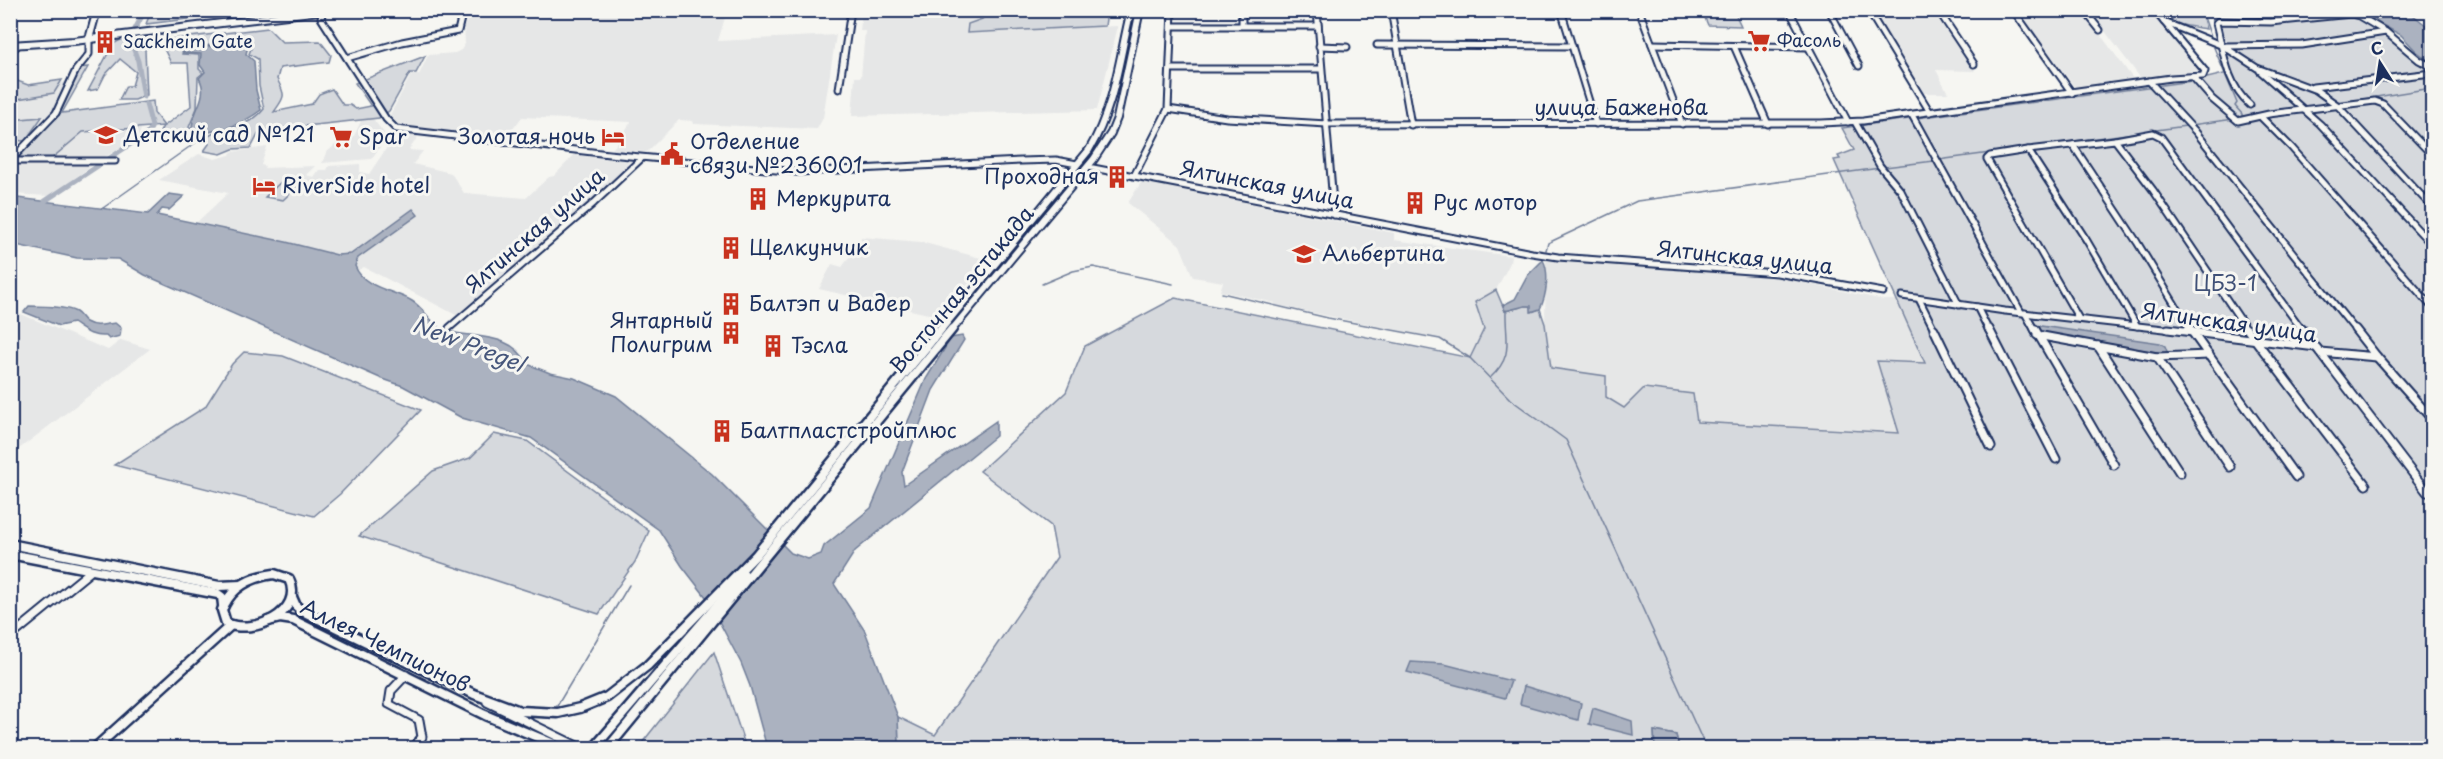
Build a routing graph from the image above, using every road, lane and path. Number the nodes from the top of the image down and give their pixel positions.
1 (97, 10) edge
2 (298, 10) edge
3 (328, 10) edge
4 (463, 10) edge
5 (851, 10) edge
6 (1131, 10) edge
7 (1140, 10) edge
8 (1172, 10) edge
9 (1242, 10) edge
10 (1317, 10) edge
11 (1391, 10) edge
12 (1561, 10) edge
13 (1639, 10) edge
14 (1789, 10) edge
15 (1828, 10) edge
16 (1868, 10) edge
17 (1938, 10) edge
18 (2013, 10) edge
19 (2084, 10) edge
20 (2154, 10) edge
21 (322, 11) edge
22 (2163, 22) junction
23 (1172, 26) junction
24 (1242, 26) junction
25 (1318, 26) junction
26 (2100, 30) dead end
27 (134, 32) junction
28 (2386, 32) junction
29 (89, 37) junction
30 (13, 44) edge
31 (1652, 44) junction
32 (1377, 45) dead end
33 (1734, 45) junction
34 (1319, 46) junction
35 (1398, 46) junction
36 (1572, 46) junction
37 (2223, 46) junction
38 (1347, 47) dead end
39 (1808, 47) junction
40 (10, 52) edge
41 (347, 58) junction
42 (1974, 64) dead end
43 (1859, 66) dead end
44 (2433, 67) edge
45 (2257, 68) junction
46 (1171, 69) junction
47 (1321, 69) junction
48 (2433, 73) edge
49 (2193, 77) junction
50 (2149, 81) junction
51 (2309, 87) junction
52 (839, 89) dead end
53 (2072, 93) junction
54 (2250, 105) dead end
55 (2337, 105) junction
56 (1168, 109) junction
57 (2304, 110) junction
58 (1930, 112) junction
59 (1912, 115) junction
60 (2262, 118) junction
61 (1848, 122) junction
62 (1855, 122) junction
63 (1327, 124) junction
64 (1596, 124) junction
65 (1682, 124) junction
66 (1768, 124) junction
67 (1411, 125) junction
68 (2115, 140) junction
69 (2073, 145) junction
70 (2028, 150) junction
71 (2433, 155) edge
72 (642, 158) junction
73 (11, 161) edge
74 (115, 161) dead end
75 (1077, 164) junction
76 (1088, 167) junction
77 (1134, 176) junction
78 (2433, 207) edge
79 (1334, 215) junction
80 (2433, 245) edge
81 (1882, 292) dead end
82 (1902, 296) dead end
83 (1919, 299) junction
84 (1959, 305) junction
85 (1977, 307) junction
86 (2433, 307) edge
87 (2023, 312) junction
88 (2079, 319) junction
89 (2137, 326) junction
90 (450, 328) dead end
91 (2192, 332) junction
92 (2037, 335) junction
93 (2253, 339) junction
94 (2098, 346) junction
95 (2317, 348) junction
96 (2209, 355) junction
97 (2157, 357) junction
98 (2375, 357) junction
99 (2432, 420) edge
100 (1991, 447) dead end
101 (2056, 459) dead end
102 (2114, 465) dead end
103 (2230, 467) dead end
104 (2180, 473) dead end
105 (2296, 477) dead end
106 (2366, 485) dead end
107 (2427, 492) dead end
108 (10, 544) edge
109 (10, 554) edge
110 (756, 555) junction
111 (92, 570) junction
112 (241, 585) junction
113 (292, 597) junction
114 (223, 605) junction
115 (268, 621) junction
116 (230, 626) junction
117 (10, 636) edge
118 (406, 675) junction
119 (474, 694) junction
120 (95, 748) edge
121 (413, 748) edge
122 (563, 748) edge
123 (581, 748) edge
124 (594, 748) edge
125 (608, 748) edge

1 - 29 main road
2 - 27 main road
3 - 21 main road
4 - 41 street
5 - 52 street
6 - 75 main road, Восточная эстакада
7 - 76 main road, Восточная эстакада
8 - 23 street
9 - 24 street
10 - 25 street
11 - 35 street
12 - 36 street
13 - 31 street
14 - 39 street
15 - 43 street
16 - 58 street
17 - 42 street
18 - 53 street
19 - 26 street
20 - 22 street
21 - 27 main road
21 - 41 street, Ялтинская улица
22 - 37 street
22 - 49 street
23 - 24 street
23 - 46 street
24 - 25 street
25 - 34 street
27 - 29 main road
28 - 37 street
28 - 37 street
28 - 44 street
29 - 30 main road
29 - 73 street
30 - 40 street
31 - 33 street
31 - 65 street
32 - 35 street
33 - 39 street
33 - 66 street
34 - 38 street
34 - 47 street
35 - 36 street
35 - 67 street
36 - 64 street
37 - 45 street
37 - 54 street
39 - 61 street
41 - 72 street, Ялтинская улица
45 - 51 street
45 - 57 street
46 - 47 street
46 - 56 street
47 - 63 street
48 - 51 street
49 - 50 street, улица Баженова
49 - 60 street
50 - 53 street, улица Баженова
50 - 98 street
51 - 55 street
53 - 58 street, улица Баженова
55 - 57 street
55 - 71 street
55 - 78 street
56 - 63 street, улица Баженова
56 - 77 street
57 - 60 street
57 - 80 street
58 - 59 street, улица Баженова
59 - 62 street, улица Баженова
59 - 87 street
60 - 86 street
61 - 62 street, улица Баженова
61 - 66 street, улица Баженова
62 - 84 street
63 - 67 street, улица Баженова
63 - 79 street
64 - 65 street, улица Баженова
64 - 67 street, улица Баженова
65 - 66 street, улица Баженова
68 - 69 street
68 - 93 street
68 - 95 street
69 - 70 street
69 - 91 street
70 - 88 street
70 - 89 street
72 - 75 street, Ялтинская улица
72 - 90 street, Ялтинская улица
73 - 74 street
75 - 76 main road, Ялтинская улица
75 - 110 main road, Восточная эстакада
76 - 77 street, Ялтинская улица
76 - 125 main road, Восточная эстакада
77 - 79 street, Ялтинская улица
79 - 81 street, Ялтинская улица
82 - 83 street, Ялтинская улица
83 - 84 street, Ялтинская улица
83 - 100 street
84 - 85 street, Ялтинская улица
85 - 87 street, Ялтинская улица
85 - 101 street
87 - 88 street, Ялтинская улица
87 - 92 street
88 - 89 street, Ялтинская улица
89 - 91 street, Ялтинская улица
91 - 93 street, Ялтинская улица
91 - 96 street
92 - 94 street
92 - 102 street
93 - 95 street, Ялтинская улица
93 - 106 street
94 - 97 street
94 - 104 street
95 - 98 street, Ялтинская улица
95 - 107 street
96 - 97 street
96 - 105 street
97 - 103 street
98 - 99 street
108 - 112 main road, Аллея Чемпионов
109 - 111 main road
110 - 119 main road, Аллея Чемпионов
110 - 124 main road
111 - 114 main road
111 - 117 street
112 - 113 main road, Аллея Чемпионов
112 - 114 main road, Аллея Чемпионов
113 - 115 main road, Аллея Чемпионов
113 - 119 main road, Аллея Чемпионов
114 - 116 main road
115 - 116 main road, Аллея Чемпионов
115 - 118 main road, Аллея Чемпионов
116 - 120 main road
118 - 121 street
118 - 122 main road, Аллея Чемпионов
119 - 123 street

